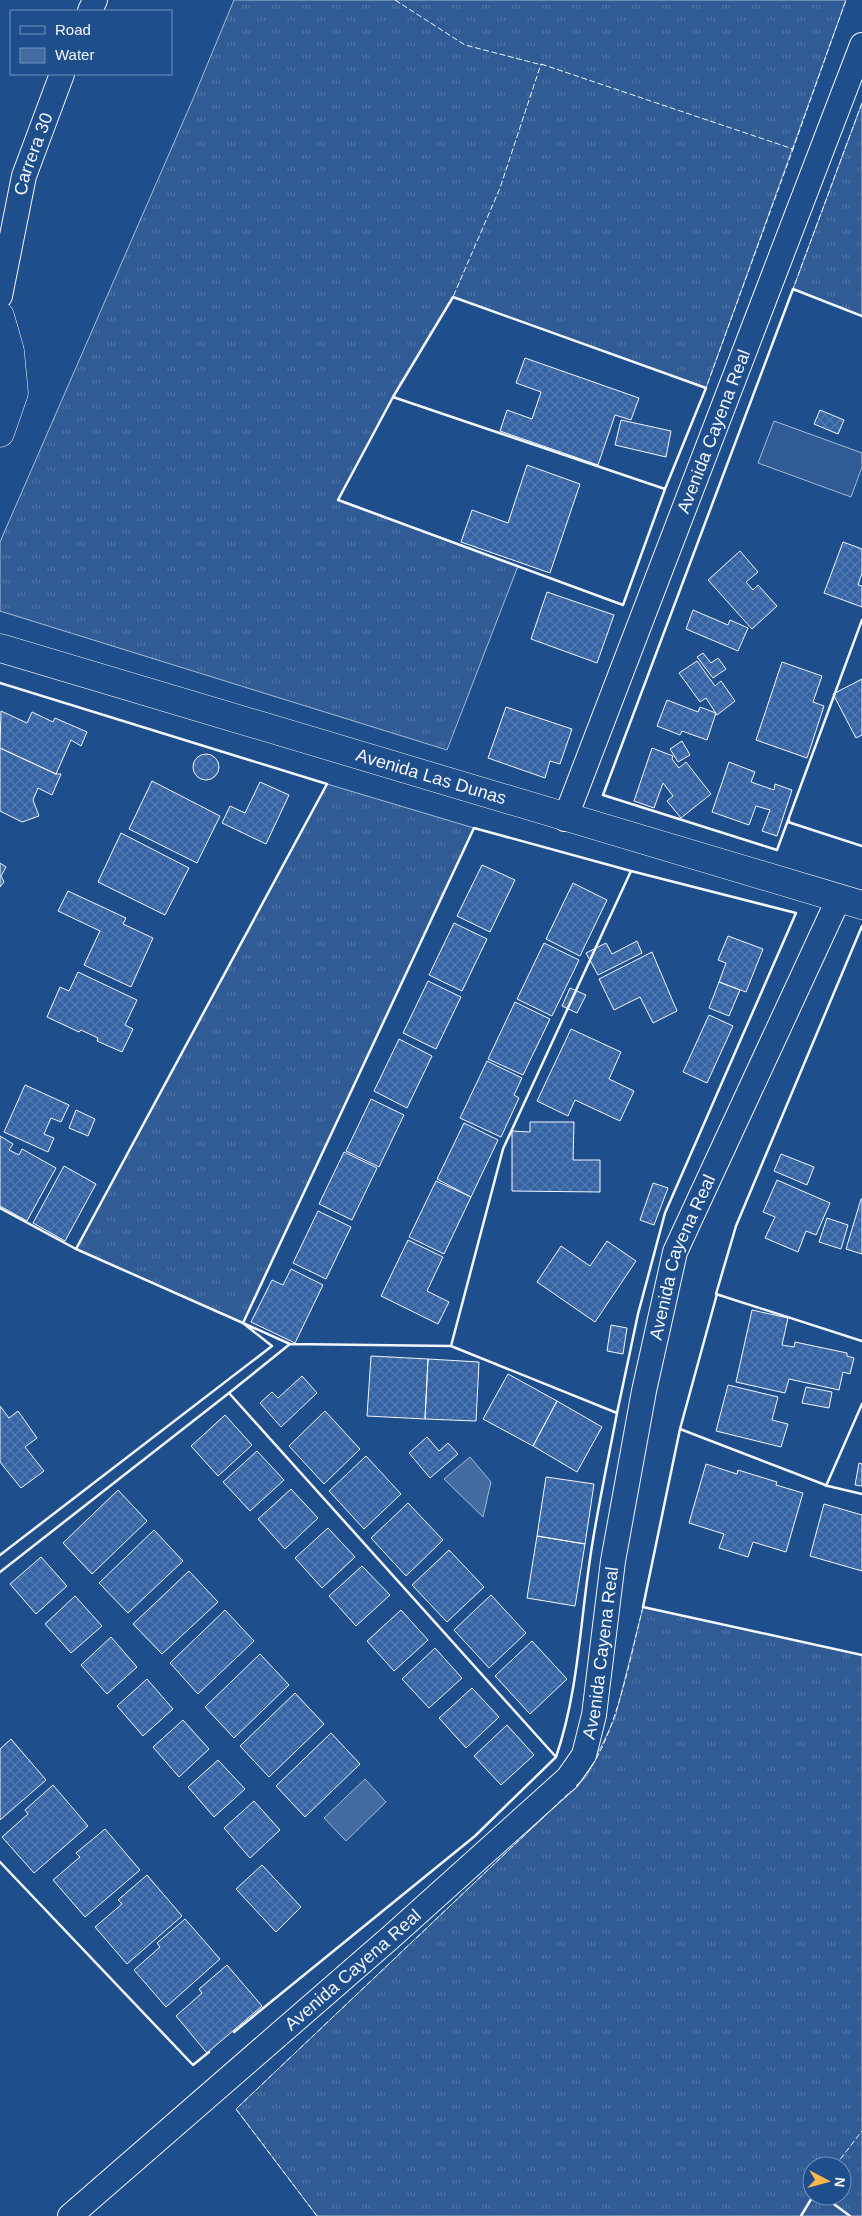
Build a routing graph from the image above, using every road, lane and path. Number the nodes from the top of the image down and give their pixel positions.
1 (862, 45) edge
2 (62, 75) edge
3 (0, 296) edge
4 (0, 316) edge
5 (0, 433) edge
6 (0, 648) edge
7 (565, 818) junction
8 (850, 903) edge
9 (70, 2216) edge

1 - 7 street, Avenida Cayena Real
2 - 3 street, Carrera 30
4 - 5 street
6 - 7 street, Avenida Las Dunas
7 - 8 street, Avenida Las Dunas
8 - 9 street, Avenida Cayena Real

